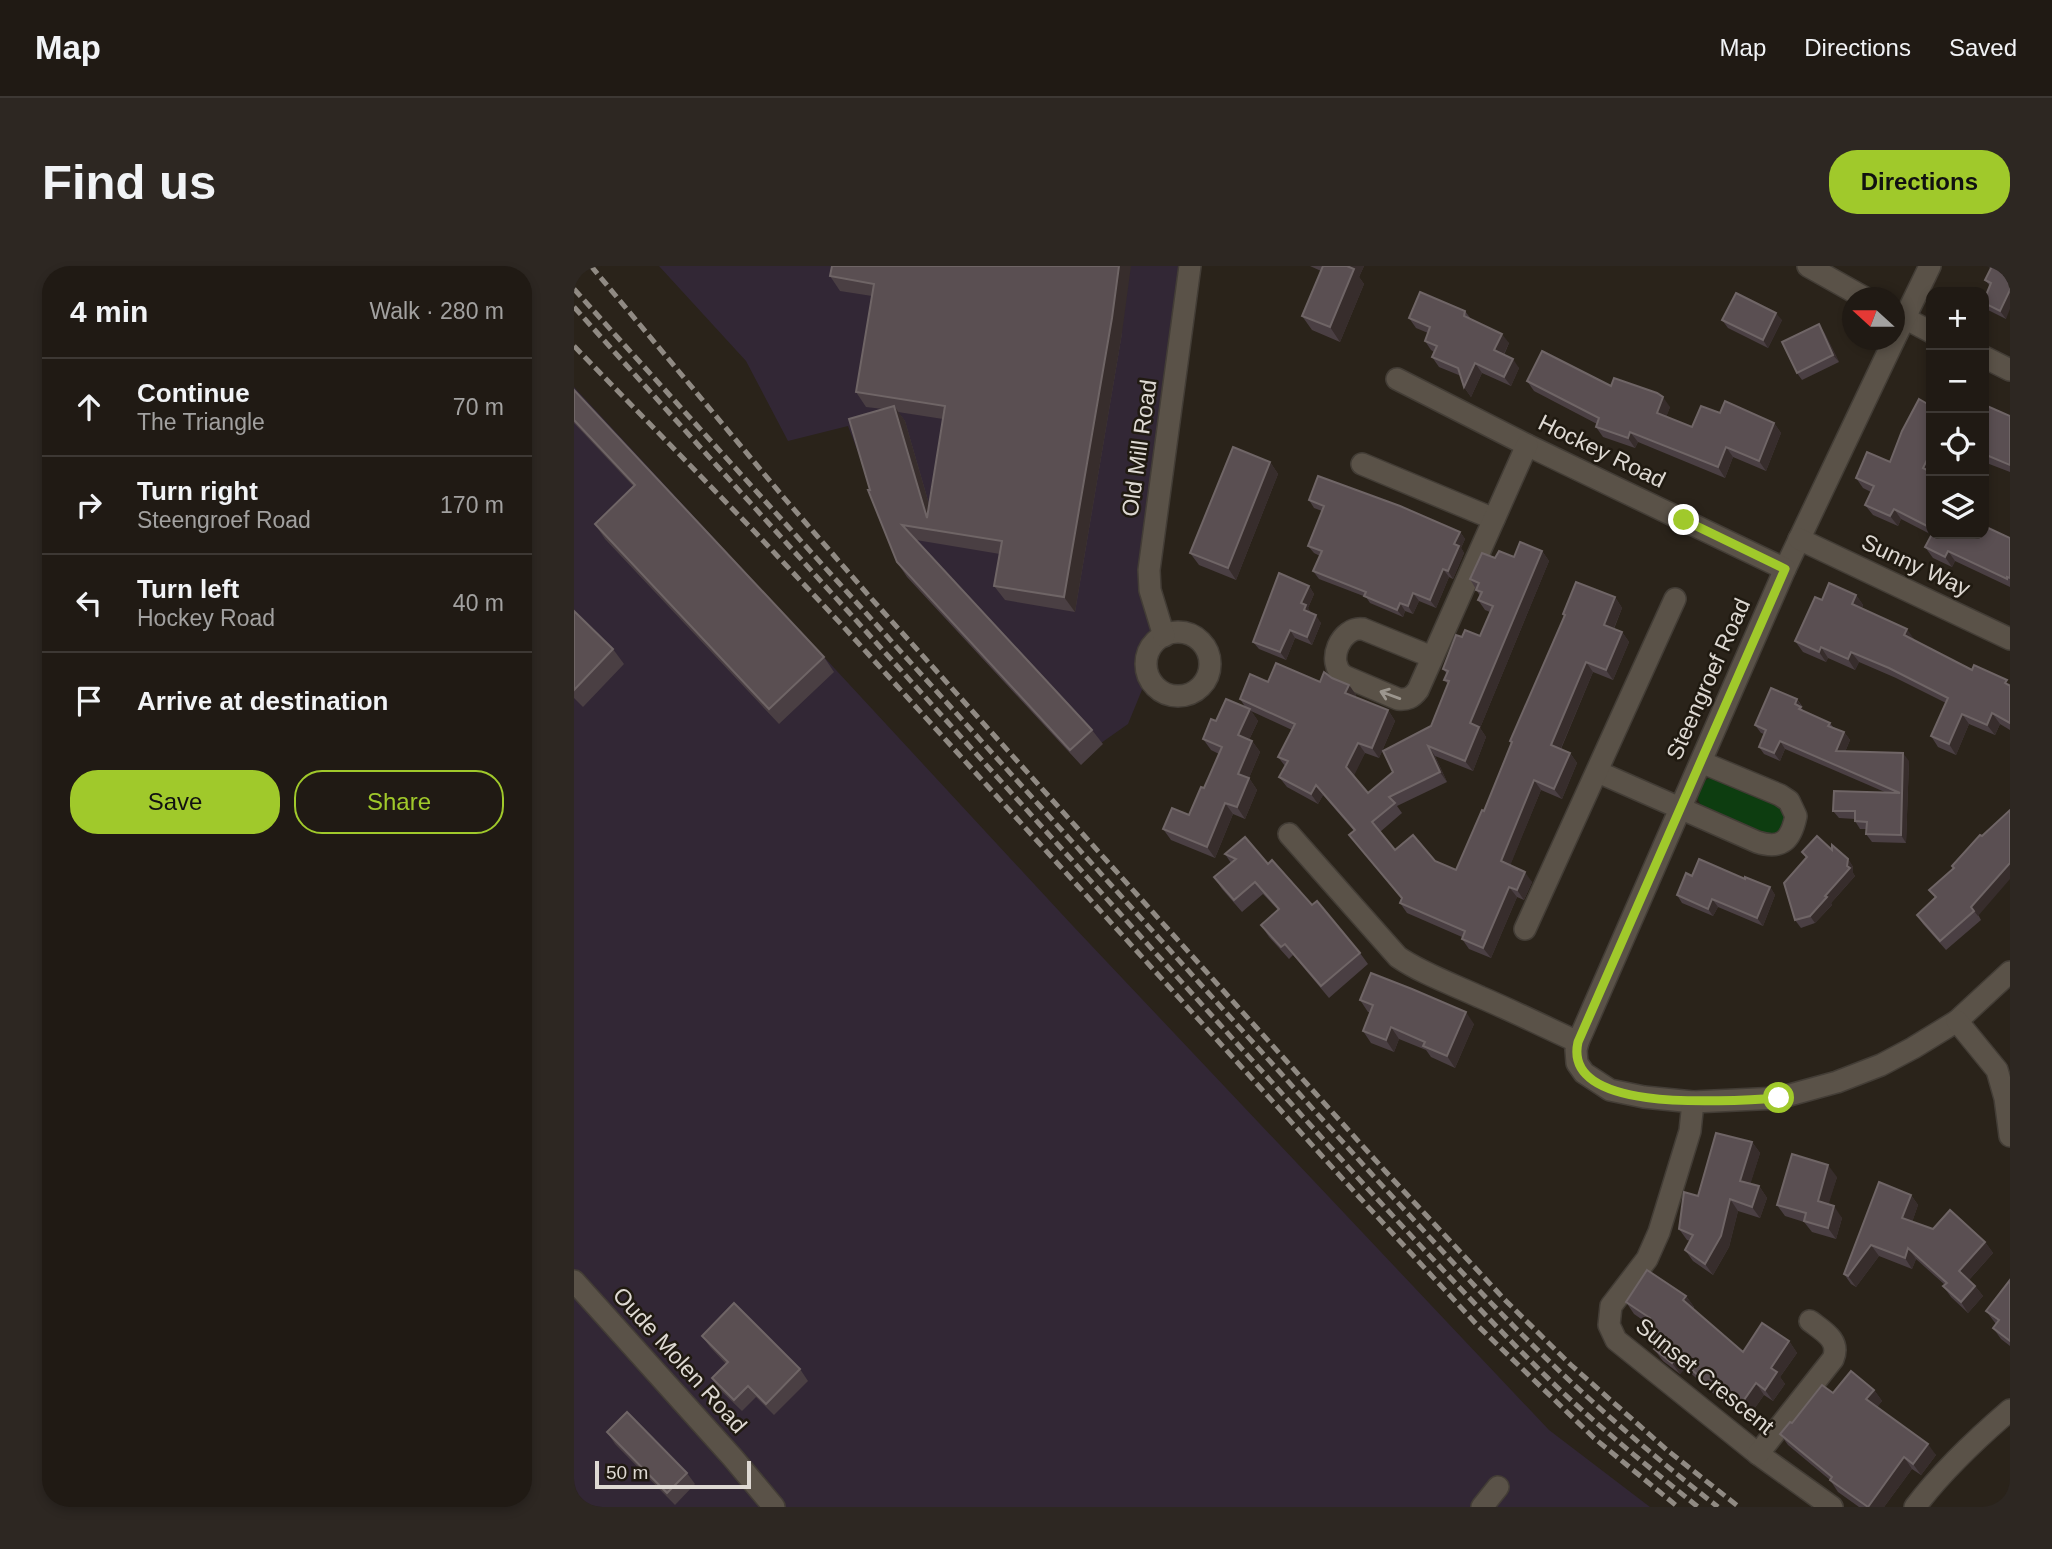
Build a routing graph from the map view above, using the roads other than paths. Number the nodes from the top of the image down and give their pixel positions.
1 (1190, 266) edge
2 (1808, 266) edge
3 (1930, 266) edge
4 (1845, 287) edge
5 (1905, 312) edge
6 (1905, 328) edge
7 (1926, 331) edge
8 (1886, 350) edge
9 (1989, 360) edge
10 (2010, 370) edge
11 (1397, 379) dead end
12 (1527, 445) junction
13 (1362, 464) dead end
14 (1494, 519) junction
15 (1799, 538) junction
16 (1785, 569) junction
17 (1675, 599) dead end
18 (1164, 636) dead end
19 (2010, 639) edge
20 (1432, 657) dead end
21 (1701, 762) junction
22 (1598, 772) junction
23 (1681, 808) junction
24 (1289, 834) dead end
25 (1525, 929) dead end
26 (2010, 972) edge
27 (1957, 1021) junction
28 (1578, 1042) junction
29 (1693, 1102) junction
30 (2010, 1136) edge
31 (574, 1281) edge
32 (1810, 1321) dead end
33 (2010, 1410) edge
34 (1758, 1454) junction
35 (1498, 1487) dead end
36 (774, 1507) edge
37 (1482, 1507) edge
38 (1832, 1507) edge
39 (1915, 1507) edge

1 - 18 street, Old Mill Road
2 - 4 street
3 - 5 street, Steengroef Road
6 - 7 street
8 - 15 street, Steengroef Road
9 - 10 street
11 - 12 street, Hockey Road
12 - 14 street
12 - 16 street, Hockey Road
13 - 14 street
14 - 20 street
15 - 16 street, Steengroef Road
15 - 19 street, Sunny Way
16 - 21 street, Steengroef Road
17 - 22 street
21 - 23 street, Steengroef Road
21 - 23 street
22 - 23 street
22 - 25 street
23 - 28 street, Steengroef Road
24 - 28 street
26 - 27 street
27 - 29 street
27 - 30 street
28 - 29 street
29 - 34 street, Sunset Crescent
31 - 36 street, Oude Molen Road
32 - 34 street
33 - 39 street
34 - 38 street, Sunset Crescent
35 - 37 street

